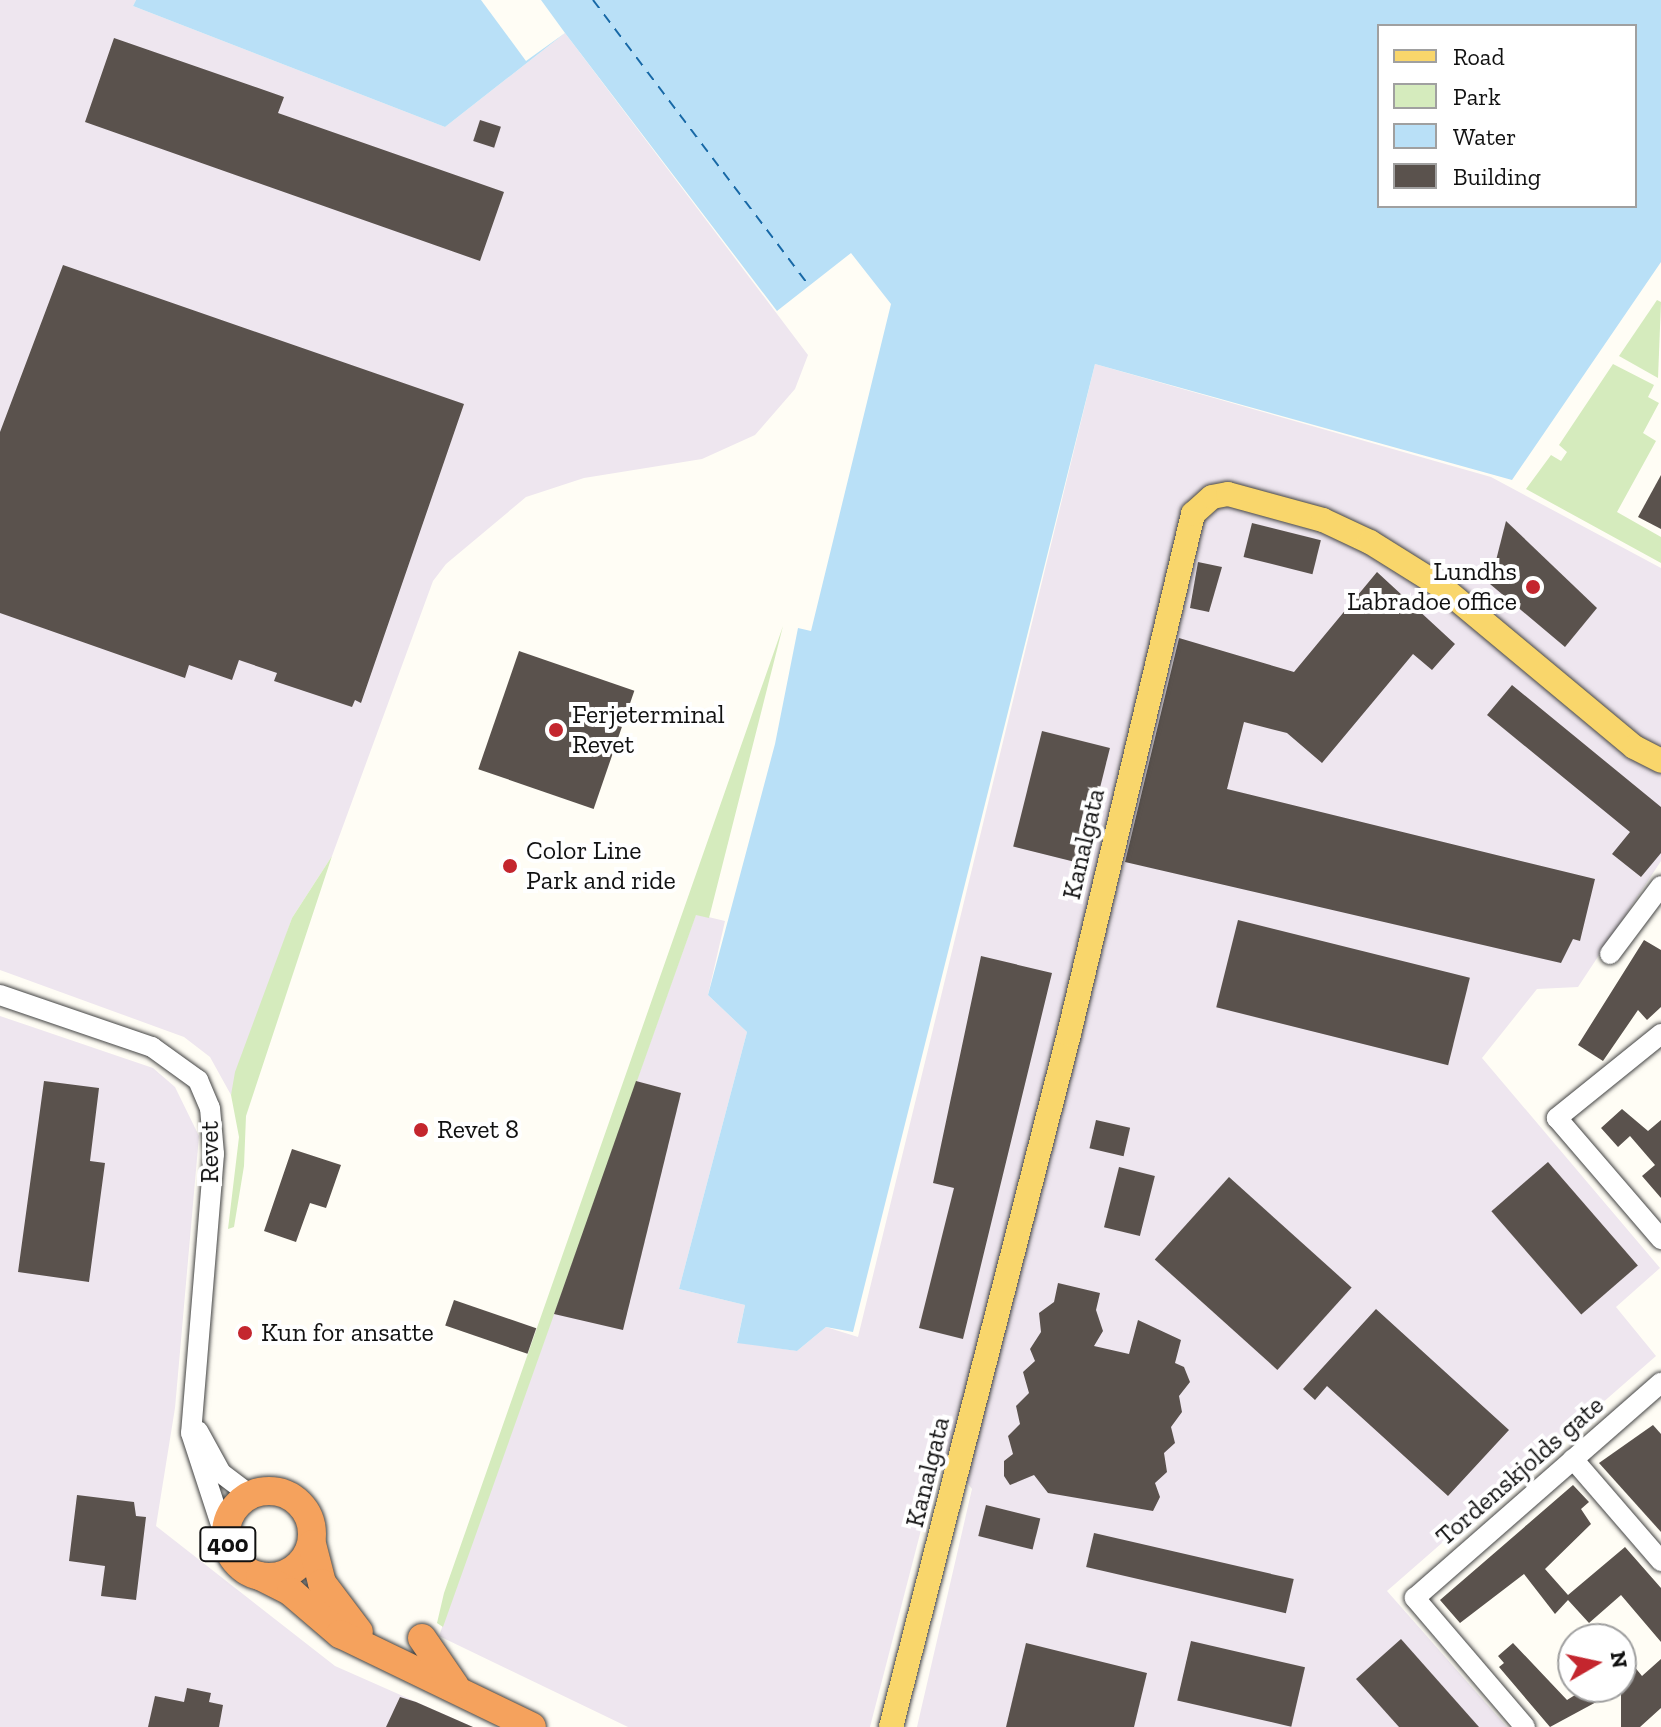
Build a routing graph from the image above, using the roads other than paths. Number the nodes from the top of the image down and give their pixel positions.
1 (1661, 761) edge
2 (1661, 886) edge
3 (1656, 911) edge
4 (1610, 954) dead end
5 (0, 995) edge
6 (1661, 1034) edge
7 (1661, 1239) edge
8 (1661, 1383) edge
9 (191, 1396) junction
10 (1573, 1459) junction
11 (250, 1495) junction
12 (312, 1544) junction
13 (229, 1549) junction
14 (1661, 1561) edge
15 (260, 1576) junction
16 (422, 1638) dead end
17 (387, 1656) junction
18 (460, 1693) junction
19 (532, 1727) edge
20 (891, 1727) edge
21 (1525, 1727) edge

1 - 20 main road, Kanalgata
2 - 3 street
3 - 4 street
5 - 9 street, Revet
6 - 7 street
8 - 10 street, Tordenskjolds gate
9 - 11 street, Revet
9 - 13 street, Revet
10 - 14 street
10 - 21 street, Tordenskjolds gate
11 - 12 highway, 400
11 - 13 highway, 400
12 - 15 highway, 400
12 - 17 highway, 400
13 - 15 highway, 400
15 - 17 highway, 400
16 - 18 highway
17 - 18 highway, 400
18 - 19 highway, 400

